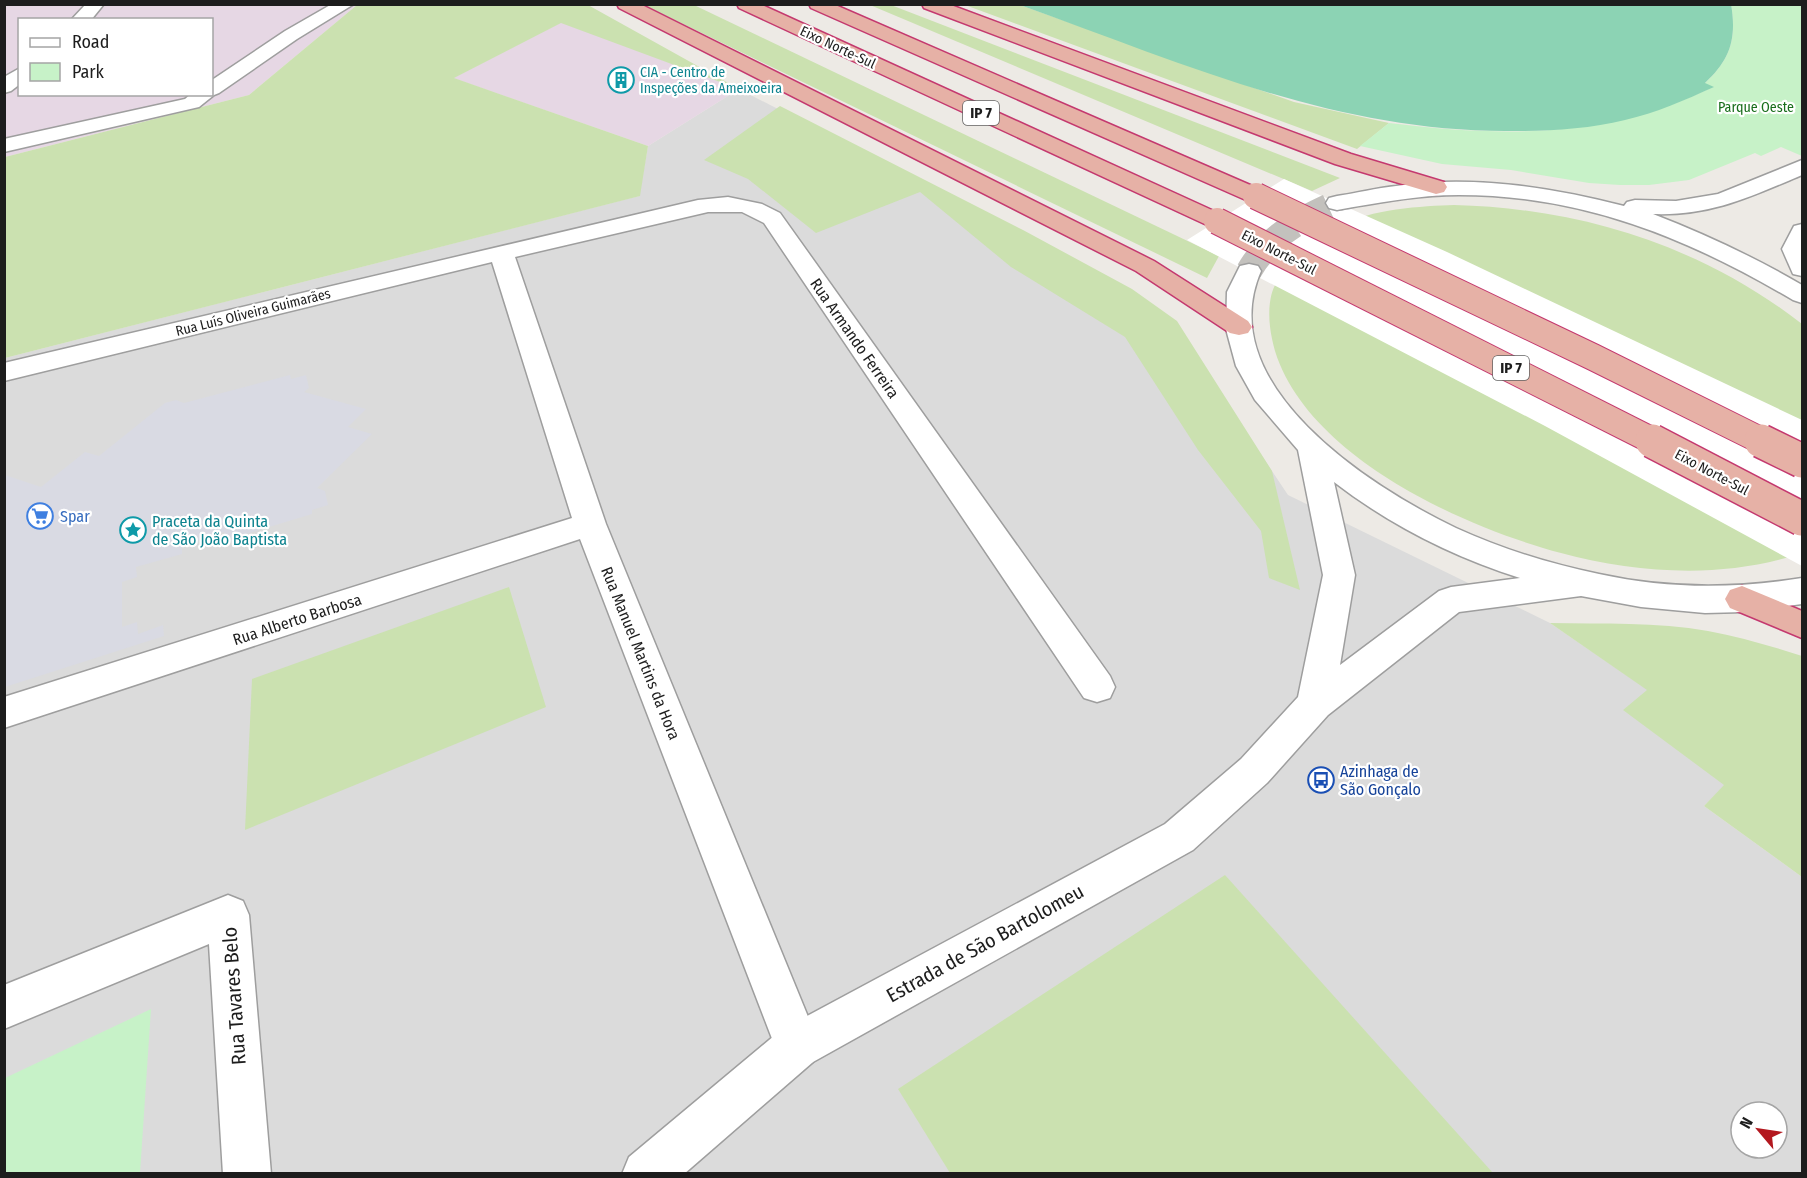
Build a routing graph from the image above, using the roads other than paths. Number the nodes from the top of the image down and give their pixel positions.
1 (96, 4) edge
2 (346, 4) edge
3 (745, 4) edge
4 (817, 4) edge
5 (930, 4) edge
6 (629, 6) edge
7 (82, 18) edge
8 (18, 76) edge
9 (4, 87) edge
10 (213, 88) edge
11 (201, 96) edge
12 (4, 146) edge
13 (1803, 167) edge
14 (1436, 187) junction
15 (1337, 203) tunnel mouth
16 (1600, 206) junction
17 (1803, 231) edge
18 (502, 254) junction
19 (1803, 268) edge
20 (1249, 271) tunnel mouth
21 (1803, 295) edge
22 (1239, 327) junction
23 (4, 372) edge
24 (1312, 449) junction
25 (1803, 461) edge
26 (1803, 519) edge
27 (590, 524) junction
28 (1582, 584) junction
29 (1803, 591) edge
30 (1742, 599) junction
31 (1803, 625) edge
32 (1097, 687) dead end
33 (1314, 704) junction
34 (4, 714) edge
35 (4, 1007) edge
36 (797, 1046) junction
37 (247, 1173) edge
38 (646, 1173) edge

1 - 7 street
2 - 10 street
3 - 26 highway, Eixo Norte-Sul / IP 7, bridge
4 - 25 highway, Eixo Norte-Sul / IP 7, bridge
5 - 14 highway
6 - 22 highway
8 - 9 street
11 - 12 street
13 - 16 street
14 - 15 street
14 - 16 street
16 - 21 street
17 - 19 street
18 - 23 street, Rua Luís Oliveira Guimarães
18 - 27 street, Rua Manuel Martins da Hora
18 - 32 street, Rua Armando Ferreira
20 - 22 street
22 - 24 street
24 - 28 street
24 - 33 street
27 - 34 street, Rua Alberto Barbosa
27 - 36 street, Rua Manuel Martins da Hora
28 - 30 street
28 - 33 street, Estrada de São Bartolomeu
29 - 30 street
30 - 31 highway
33 - 36 street, Estrada de São Bartolomeu
35 - 37 street, Rua Tavares Belo
36 - 38 street, Estrada de São Bartolomeu

